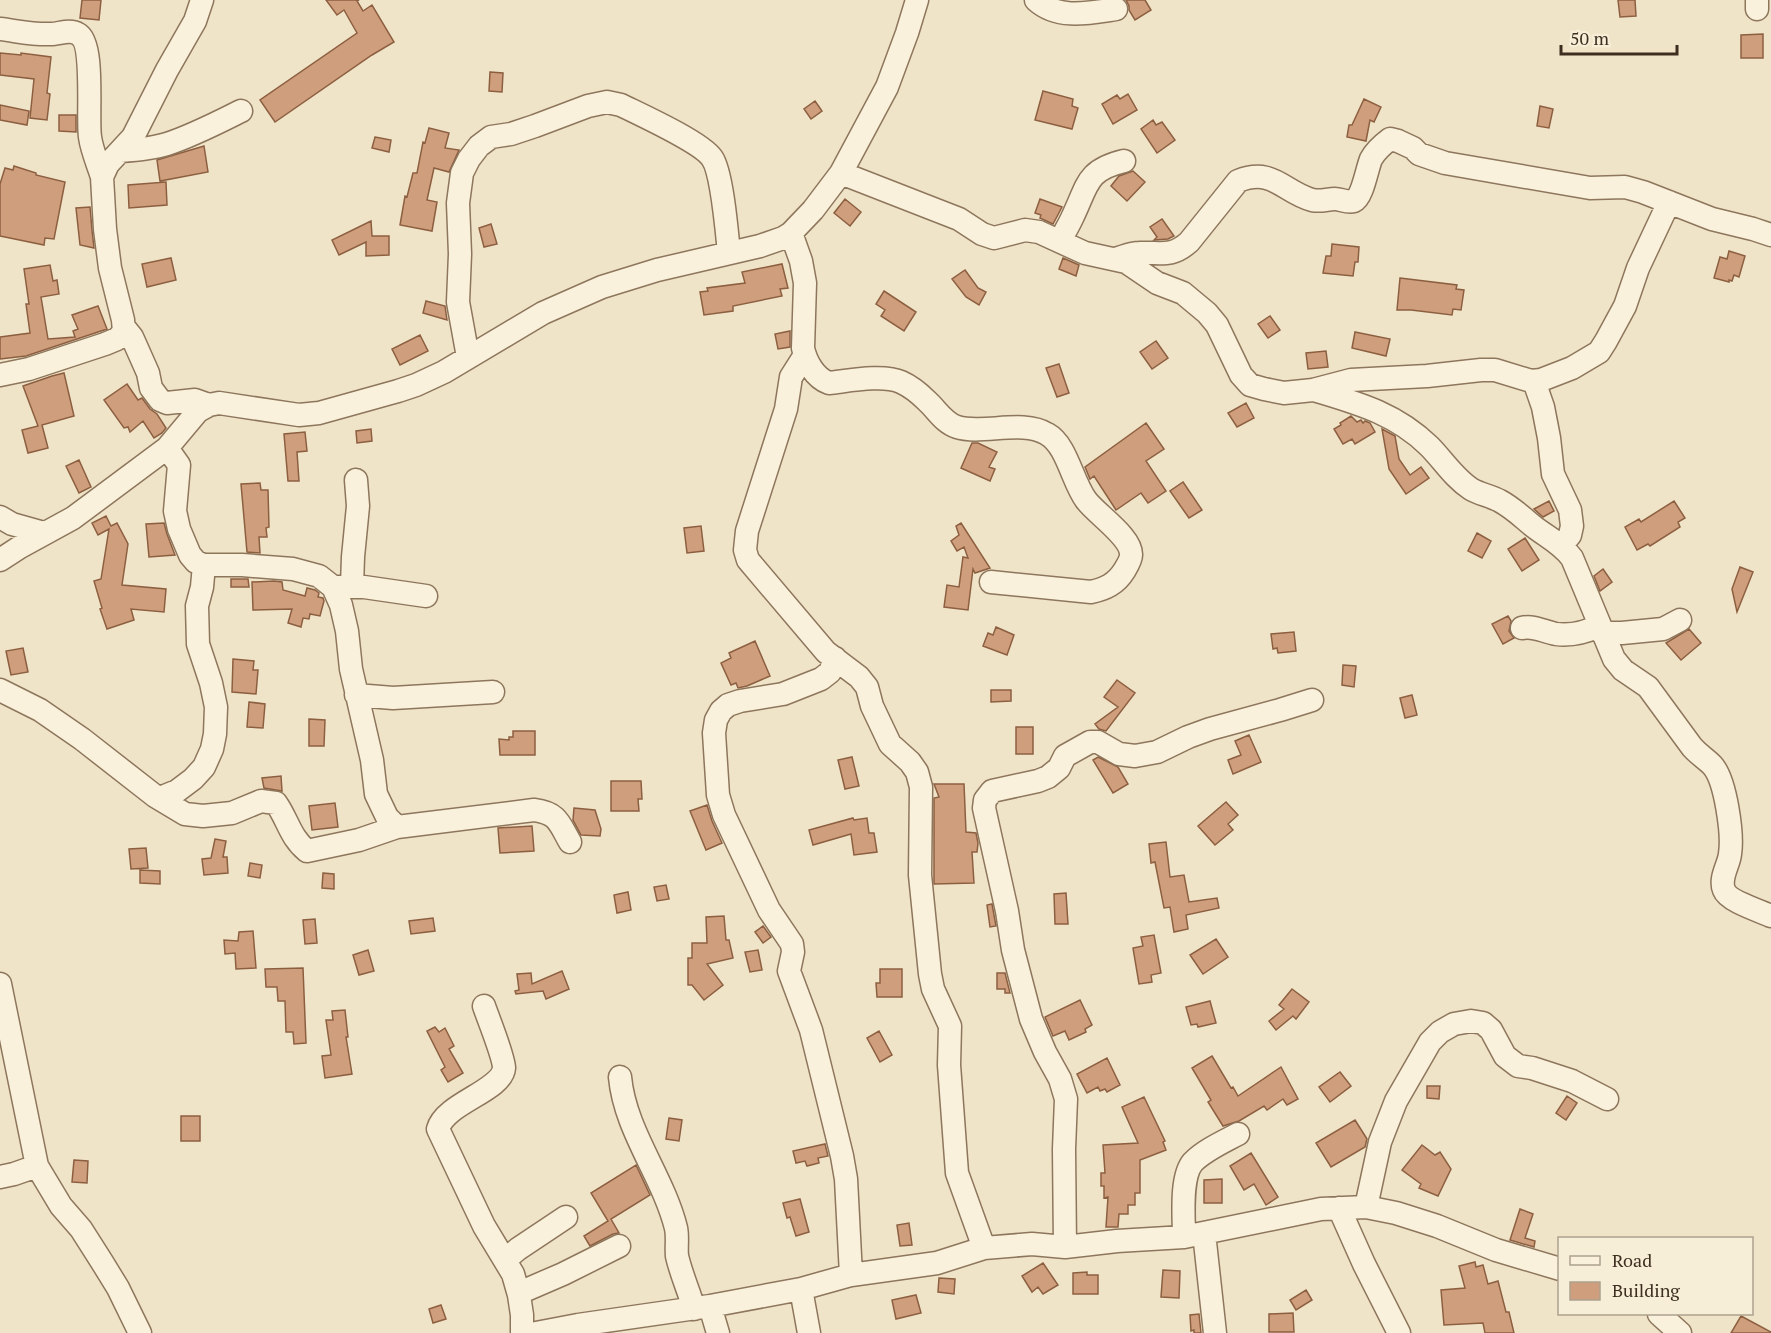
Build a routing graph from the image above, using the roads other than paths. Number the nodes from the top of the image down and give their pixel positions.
1 (202, 0) edge
2 (917, 0) edge
3 (1036, 0) edge
4 (1116, 9) dead end
5 (0, 30) edge
6 (241, 111) dead end
7 (120, 151) junction
8 (1124, 161) dead end
9 (841, 173) junction
10 (102, 177) junction
11 (1669, 202) junction
12 (792, 233) junction
13 (1771, 235) edge
14 (1060, 242) junction
15 (729, 253) junction
16 (1115, 259) junction
17 (124, 327) junction
18 (805, 355) junction
19 (468, 357) junction
20 (0, 375) edge
21 (1534, 381) junction
22 (1313, 390) junction
23 (209, 405) junction
24 (167, 448) junction
25 (356, 480) dead end
26 (0, 517) edge
27 (44, 533) junction
28 (1561, 546) junction
29 (0, 560) edge
30 (204, 565) junction
31 (991, 582) dead end
32 (342, 586) junction
33 (426, 596) dead end
34 (1680, 620) dead end
35 (1522, 628) dead end
36 (1601, 630) junction
37 (835, 658) junction
38 (0, 690) edge
39 (493, 693) dead end
40 (356, 695) junction
41 (1312, 700) dead end
42 (160, 798) junction
43 (397, 827) junction
44 (570, 842) dead end
45 (1771, 916) edge
46 (0, 984) edge
47 (484, 1006) dead end
48 (620, 1077) dead end
49 (1607, 1099) dead end
50 (1238, 1134) dead end
51 (37, 1166) junction
52 (0, 1178) edge
53 (1366, 1207) junction
54 (1339, 1208) junction
55 (566, 1217) dead end
56 (1194, 1235) junction
57 (619, 1246) dead end
58 (1065, 1247) junction
59 (984, 1248) junction
60 (505, 1260) junction
61 (1558, 1268) edge
62 (851, 1275) junction
63 (801, 1288) junction
64 (519, 1293) junction
65 (702, 1308) junction
66 (1660, 1315) edge
67 (140, 1333) edge
68 (522, 1333) edge
69 (536, 1333) edge
70 (718, 1333) edge
71 (809, 1333) edge
72 (1215, 1333) edge
73 (1399, 1333) edge
74 (1680, 1333) edge

1 - 7 street
2 - 9 street
3 - 4 street
5 - 10 street
6 - 7 street
7 - 10 street
8 - 14 street
9 - 12 street
9 - 14 street
10 - 17 street
11 - 13 street
11 - 16 street
11 - 21 street
12 - 15 street
12 - 18 street
14 - 16 street
15 - 19 street
15 - 19 street
16 - 22 street
17 - 20 street
17 - 23 street
18 - 31 street
18 - 37 street
19 - 23 street
21 - 22 street
21 - 28 street
22 - 28 street
23 - 24 street
24 - 27 street
24 - 30 street
25 - 32 street
26 - 27 street
27 - 29 street
28 - 36 street
30 - 32 street
30 - 42 street
32 - 33 street
32 - 40 street
34 - 36 street
35 - 36 street
36 - 45 street
37 - 59 street
37 - 62 street
38 - 42 street
39 - 40 street
40 - 43 street
41 - 58 street
42 - 43 street
43 - 44 street
46 - 51 street
47 - 60 street
48 - 65 street
49 - 53 street
50 - 56 street
51 - 52 street
51 - 67 street
53 - 54 street
53 - 61 street
54 - 56 street
54 - 73 street
55 - 60 street
56 - 58 street
56 - 72 street
57 - 64 street
58 - 59 street
59 - 62 street
60 - 64 street
62 - 63 street
63 - 65 street
63 - 71 street
64 - 68 street
65 - 69 street
65 - 70 street
66 - 74 street

